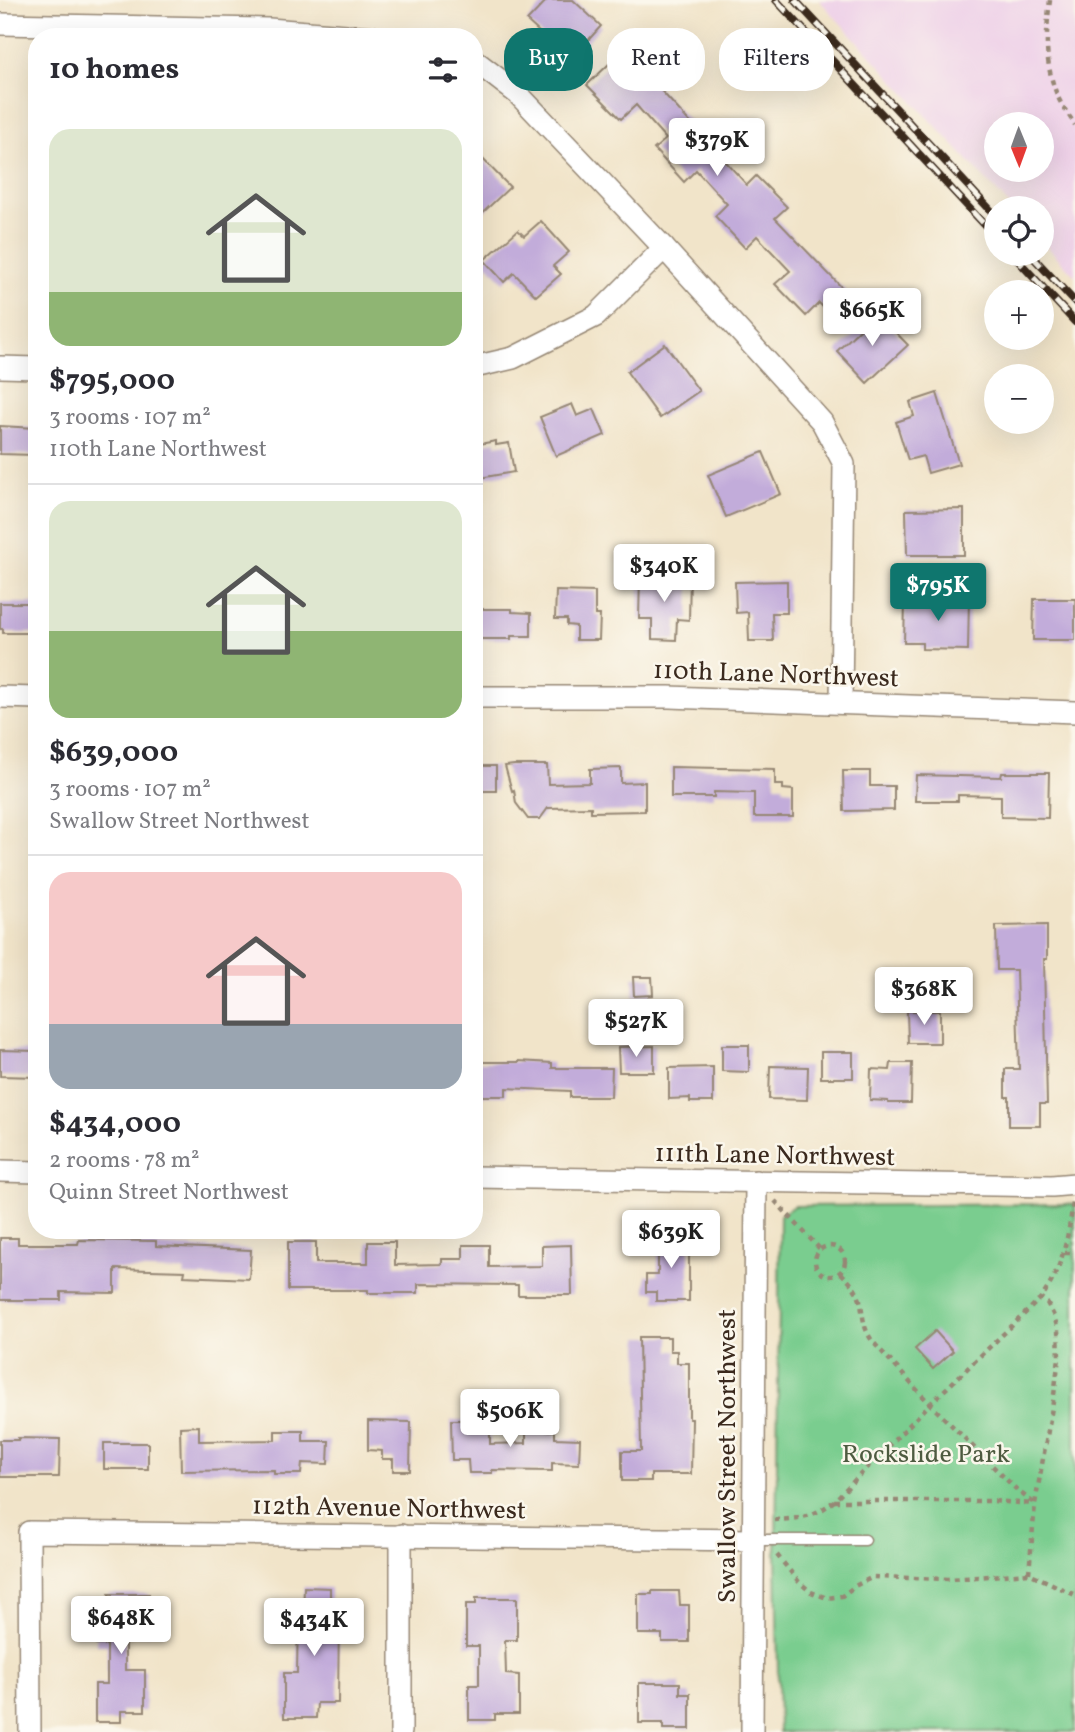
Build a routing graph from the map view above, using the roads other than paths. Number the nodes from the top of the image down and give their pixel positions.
1 (0, 24) edge
2 (215, 28) edge
3 (483, 67) edge
4 (664, 248) junction
5 (483, 365) edge
6 (0, 367) edge
7 (28, 368) edge
8 (0, 697) edge
9 (483, 697) edge
10 (28, 698) edge
11 (842, 703) junction
12 (1075, 712) edge
13 (0, 1171) edge
14 (28, 1172) edge
15 (483, 1177) edge
16 (756, 1181) junction
17 (1074, 1184) edge
18 (401, 1535) junction
19 (754, 1540) junction
20 (865, 1540) dead end
21 (30, 1732) edge
22 (401, 1732) edge
23 (752, 1732) edge

1 - 2 street
3 - 4 street
4 - 5 street
4 - 11 street
6 - 7 street
8 - 10 street
9 - 11 street, 110th Lane Northwest
11 - 12 street, 110th Lane Northwest
13 - 14 street
15 - 16 street, 111th Lane Northwest
16 - 17 street, 111th Lane Northwest
16 - 19 street, Swallow Street Northwest
18 - 19 street, 112th Avenue Northwest
18 - 21 street, 112th Avenue Northwest
18 - 22 street
19 - 20 lane
19 - 23 street, Swallow Street Northwest

